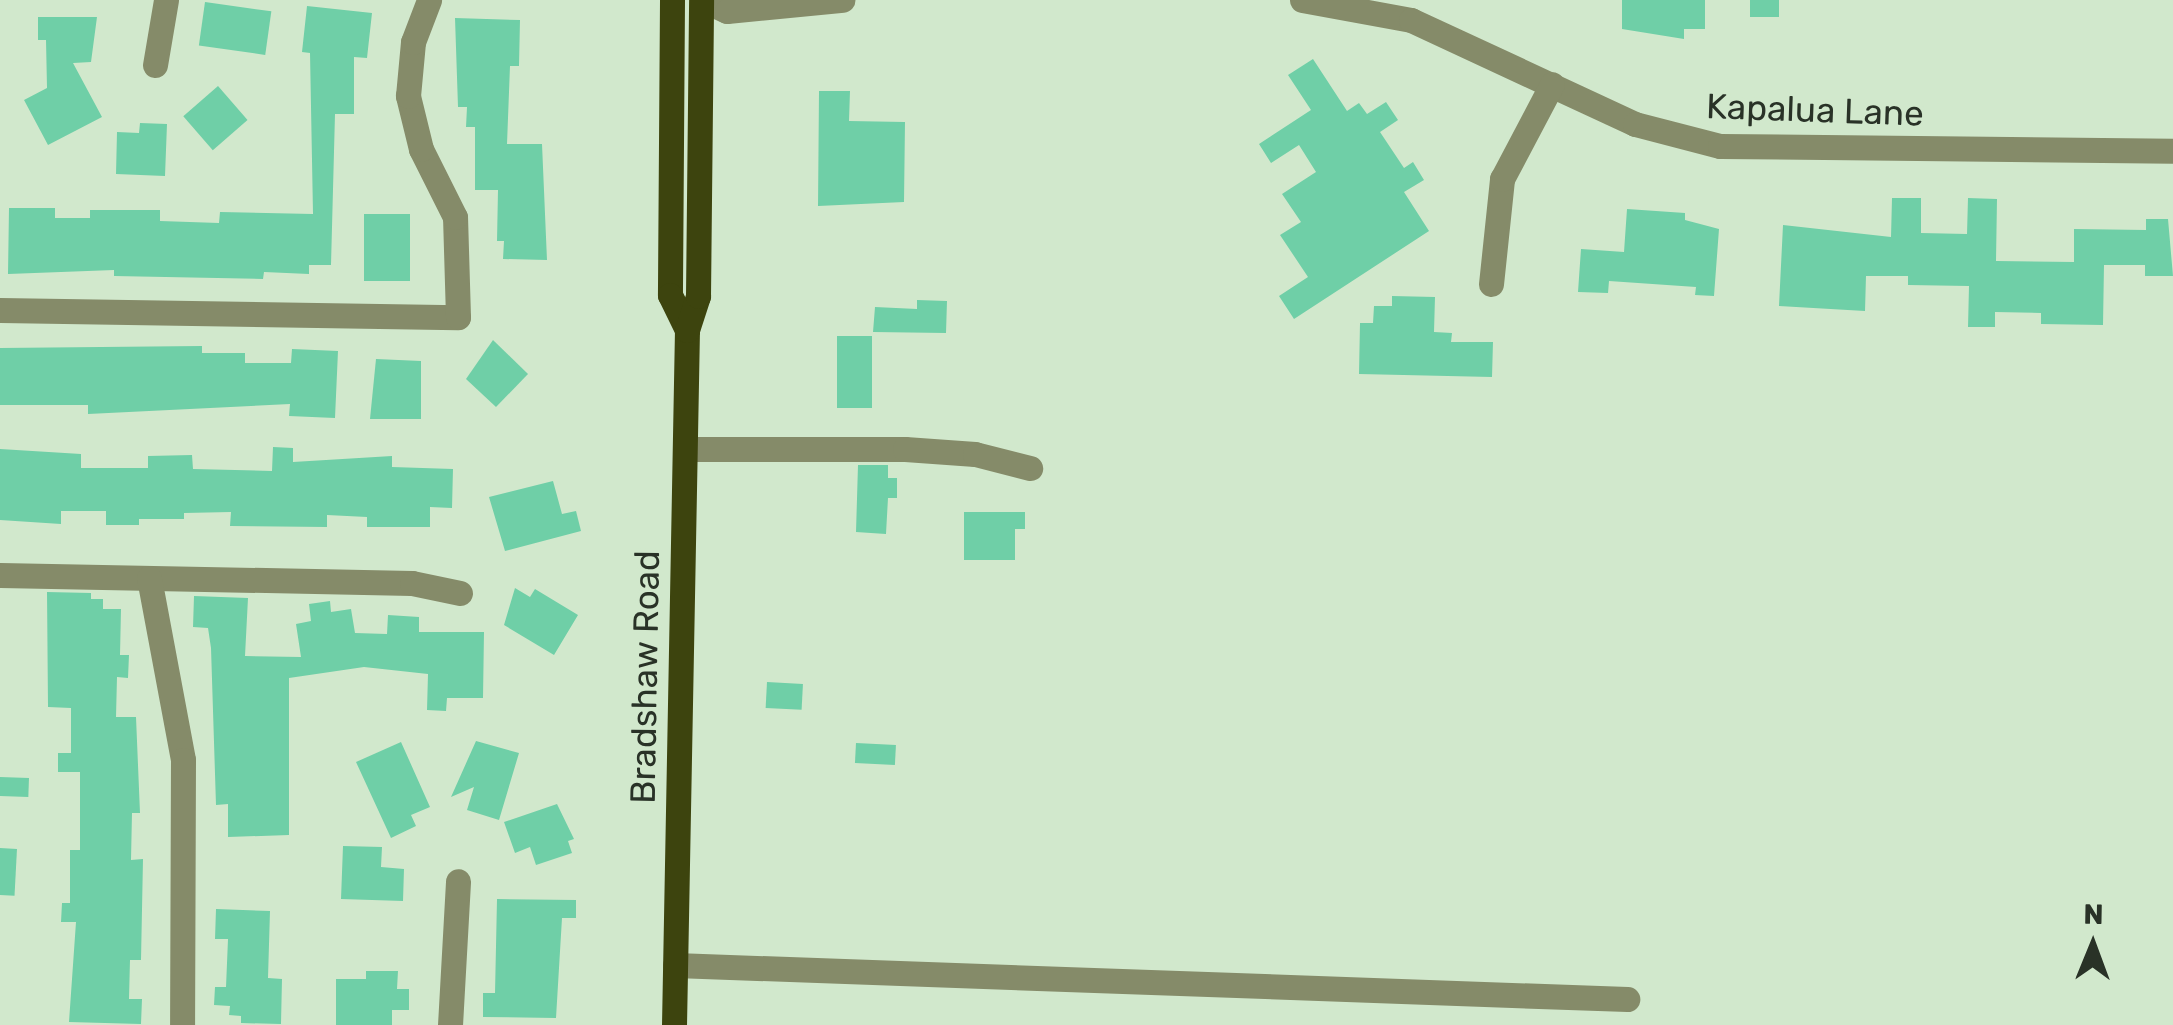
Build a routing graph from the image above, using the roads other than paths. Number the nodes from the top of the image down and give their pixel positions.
1 (166, 0) edge
2 (429, 0) edge
3 (672, 0) edge
4 (702, 0) edge
5 (842, 0) edge
6 (1302, 0) edge
7 (155, 65) dead end
8 (1552, 84) junction
9 (2173, 151) edge
10 (1491, 284) dead end
11 (0, 310) edge
12 (687, 330) junction
13 (685, 449) junction
14 (1030, 468) dead end
15 (0, 575) edge
16 (149, 578) junction
17 (460, 593) dead end
18 (458, 881) dead end
19 (675, 965) junction
20 (1628, 999) dead end
21 (182, 1025) edge
22 (450, 1025) edge
23 (674, 1025) edge

1 - 7 street
2 - 11 street
3 - 12 main road, Bradshaw Road
4 - 5 street
4 - 12 main road, Bradshaw Road
6 - 8 street, Kapalua Lane
8 - 9 street, Kapalua Lane
8 - 10 street
12 - 13 main road, Bradshaw Road
13 - 14 street
13 - 19 main road, Bradshaw Road
15 - 16 street
16 - 17 street
16 - 21 street
18 - 22 street
19 - 20 street
19 - 23 main road, Bradshaw Road

